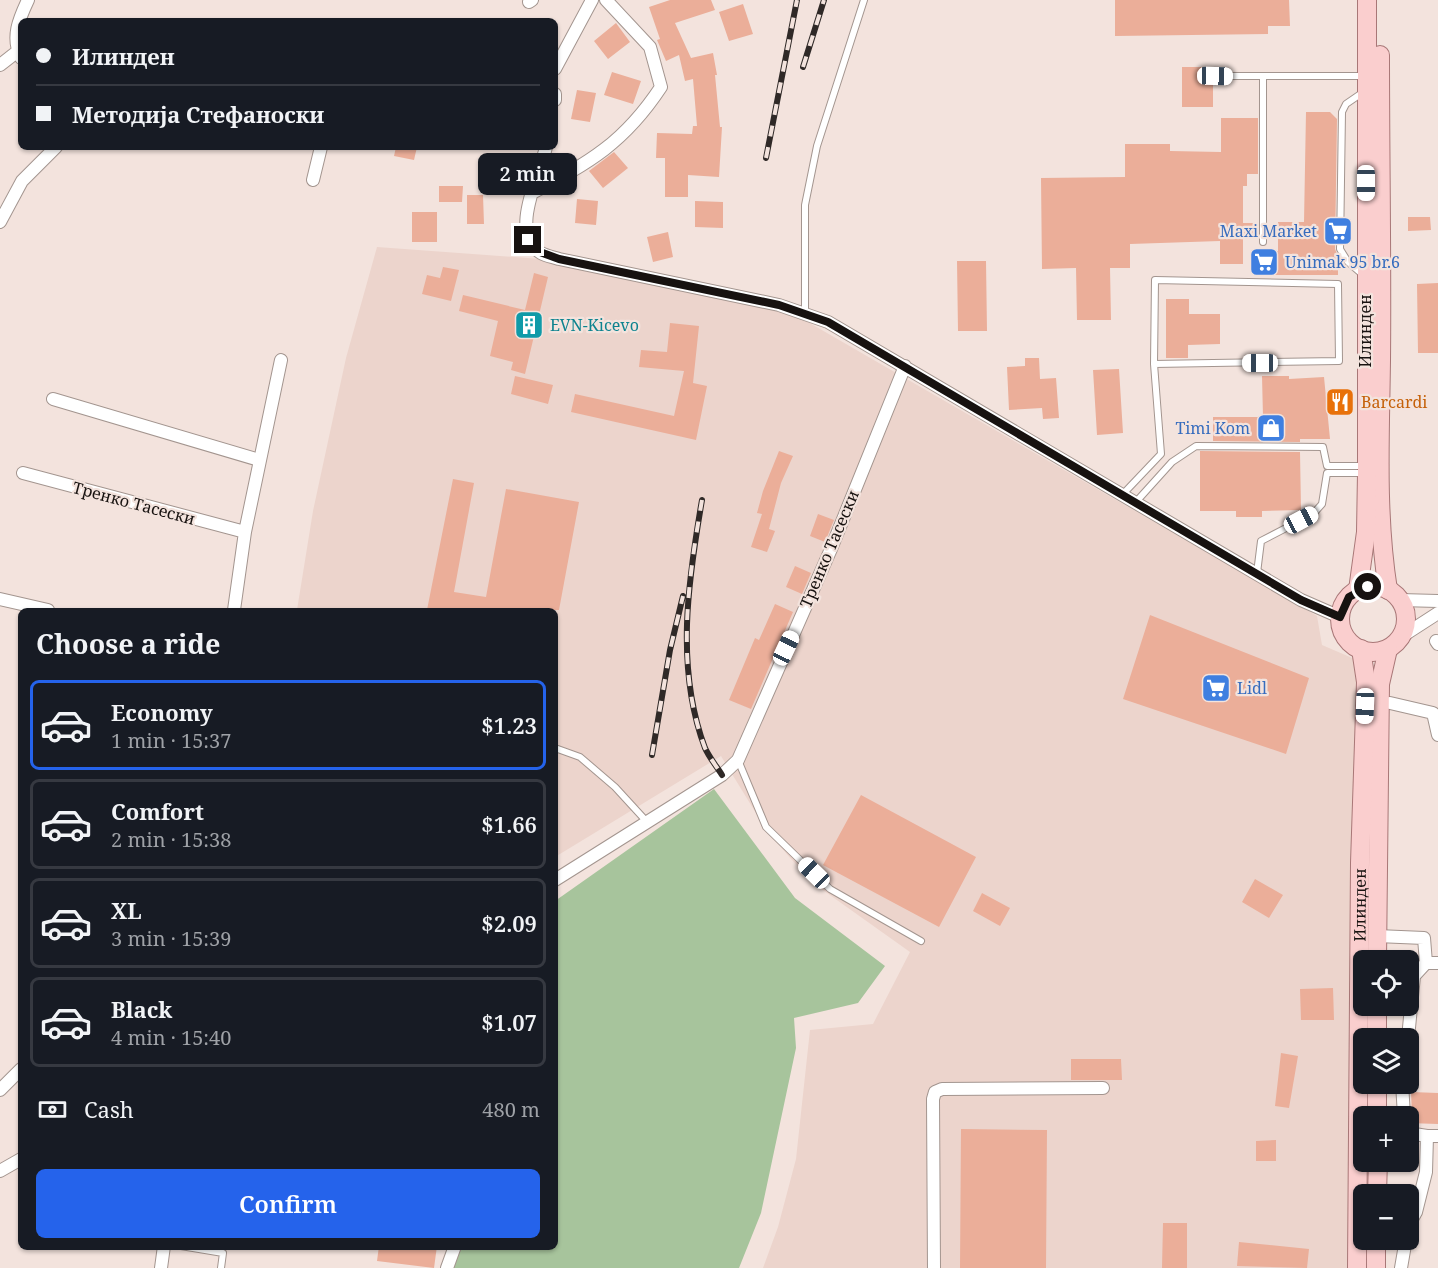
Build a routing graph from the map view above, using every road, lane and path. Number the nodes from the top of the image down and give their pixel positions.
1 (28, 0) edge
2 (592, 0) edge
3 (606, 0) edge
4 (864, 0) edge
5 (1367, 0) edge
6 (1380, 0) edge
7 (20, 18) edge
8 (18, 55) edge
9 (558, 63) edge
10 (0, 65) edge
11 (1215, 76) dead end
12 (1263, 76) junction
13 (1367, 83) junction
14 (53, 150) edge
15 (320, 150) edge
16 (545, 150) edge
17 (313, 180) dead end
18 (532, 193) junction
19 (0, 222) edge
20 (1263, 242) dead end
21 (1365, 276) junction
22 (805, 314) junction
23 (281, 360) dead end
24 (1154, 364) junction
25 (905, 366) junction
26 (53, 399) dead end
27 (1161, 454) junction
28 (259, 460) junction
29 (1172, 462) junction
30 (1327, 470) junction
31 (1367, 470) junction
32 (23, 473) dead end
33 (1123, 494) junction
34 (1135, 503) junction
35 (245, 532) junction
36 (1257, 574) junction
37 (1358, 590) junction
38 (1394, 595) junction
39 (0, 599) edge
40 (1438, 601) edge
41 (39, 608) edge
42 (234, 608) edge
43 (1438, 613) edge
44 (1340, 617) junction
45 (1394, 643) junction
46 (1361, 650) junction
47 (1390, 703) dead end
48 (1436, 713) edge
49 (1438, 735) edge
50 (558, 749) edge
51 (738, 760) junction
52 (648, 823) junction
53 (558, 878) edge
54 (1377, 936) junction
55 (921, 941) dead end
56 (1377, 950) edge
57 (1432, 963) edge
58 (1409, 1028) edge
59 (18, 1072) edge
60 (1103, 1088) dead end
61 (0, 1090) edge
62 (1432, 1136) edge
63 (18, 1160) edge
64 (3, 1165) edge
65 (1419, 1192) edge
66 (163, 1250) edge
67 (205, 1250) edge
68 (453, 1250) edge
69 (1376, 1250) edge
70 (1404, 1250) edge
71 (161, 1268) edge
72 (221, 1268) edge
73 (447, 1268) edge
74 (934, 1268) edge
75 (1357, 1268) edge
76 (1376, 1268) edge
77 (1401, 1268) edge

1 - 7 street
2 - 9 street
3 - 18 street
4 - 22 lane
5 - 13 main road, Илинден
6 - 38 main road, Илинден
8 - 10 street
11 - 12 lane
12 - 13 lane
12 - 20 lane
13 - 21 main road, Илинден
13 - 21 lane
14 - 19 street
15 - 17 street
16 - 18 street
18 - 22 street
21 - 31 main road, Илинден
22 - 25 street
23 - 28 street
24 - 24 lane
24 - 27 lane
25 - 33 street
25 - 51 street, Тренко Тасески
26 - 28 street
27 - 29 lane
27 - 33 lane
28 - 35 street
29 - 30 lane
29 - 34 lane
30 - 31 lane
30 - 36 lane
31 - 37 main road, Илинден
32 - 35 street, Тренко Тасески
33 - 34 street
34 - 36 street
35 - 42 street
36 - 44 street
37 - 38 main road
37 - 44 main road, Илинден
38 - 40 street
38 - 45 main road, Илинден
39 - 41 street
43 - 45 street
44 - 46 main road
45 - 46 main road
45 - 54 main road, Илинден
46 - 75 main road, Илинден
47 - 48 street
48 - 49 street
50 - 52 lane
51 - 52 street, Тренко Тасески
51 - 55 lane
52 - 53 street, Тренко Тасески
54 - 56 main road, Илинден
54 - 57 street
57 - 58 street
59 - 61 street
60 - 74 street
62 - 65 street
63 - 64 street
66 - 71 street
67 - 72 lane
68 - 73 street
69 - 76 main road
70 - 77 street

